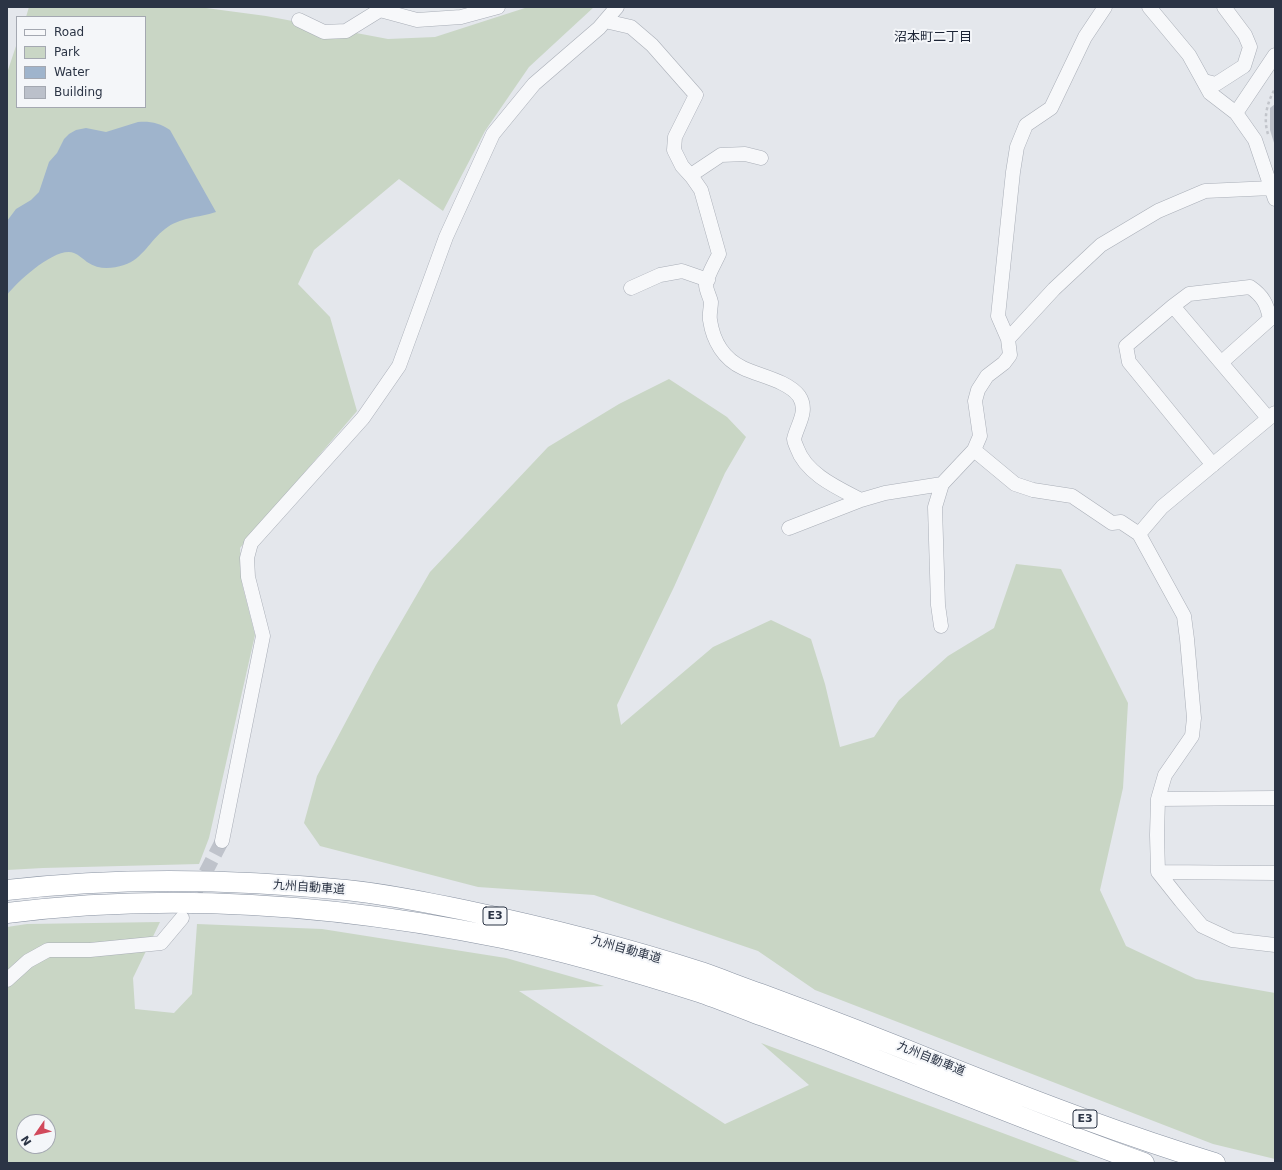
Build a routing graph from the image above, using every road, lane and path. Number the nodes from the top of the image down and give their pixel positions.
1 (498, 7) edge
2 (617, 7) edge
3 (1105, 7) edge
4 (1149, 7) edge
5 (1224, 7) edge
6 (299, 20) dead end
7 (605, 21) junction
8 (1275, 55) edge
9 (1204, 81) junction
10 (1275, 89) edge
11 (1236, 113) junction
12 (1268, 137) dead end
13 (761, 158) dead end
14 (691, 175) junction
15 (1273, 194) edge
16 (708, 280) junction
17 (631, 288) dead end
18 (1174, 306) junction
19 (1008, 339) junction
20 (1222, 362) junction
21 (1272, 415) edge
22 (974, 450) junction
23 (1213, 465) junction
24 (942, 484) junction
25 (861, 500) junction
26 (789, 528) dead end
27 (1139, 534) junction
28 (941, 626) dead end
29 (1275, 798) edge
30 (1158, 799) junction
31 (222, 841) tunnel mouth
32 (1158, 872) junction
33 (1275, 874) edge
34 (8, 890) edge
35 (11, 913) edge
36 (182, 918) tunnel mouth
37 (1275, 945) edge
38 (7, 980) edge
39 (1144, 1163) edge
40 (1214, 1163) edge

1 - 6 street
2 - 7 street
3 - 19 street
4 - 9 street
5 - 9 street
7 - 14 street
7 - 31 street
8 - 11 street
9 - 11 street
10 - 12 path
11 - 15 street
13 - 14 street
14 - 16 street
15 - 19 street
16 - 17 street
16 - 25 street
18 - 20 street
18 - 20 street
18 - 23 street
19 - 22 street
20 - 21 street
21 - 23 street
22 - 24 street
22 - 27 street
23 - 27 street
24 - 25 street
24 - 28 street
25 - 26 street
27 - 30 street
29 - 30 street
30 - 32 street
32 - 33 street
32 - 37 street
34 - 40 highway, 九州自動車道 / E3
35 - 39 highway, 九州自動車道 / E3
36 - 38 street

